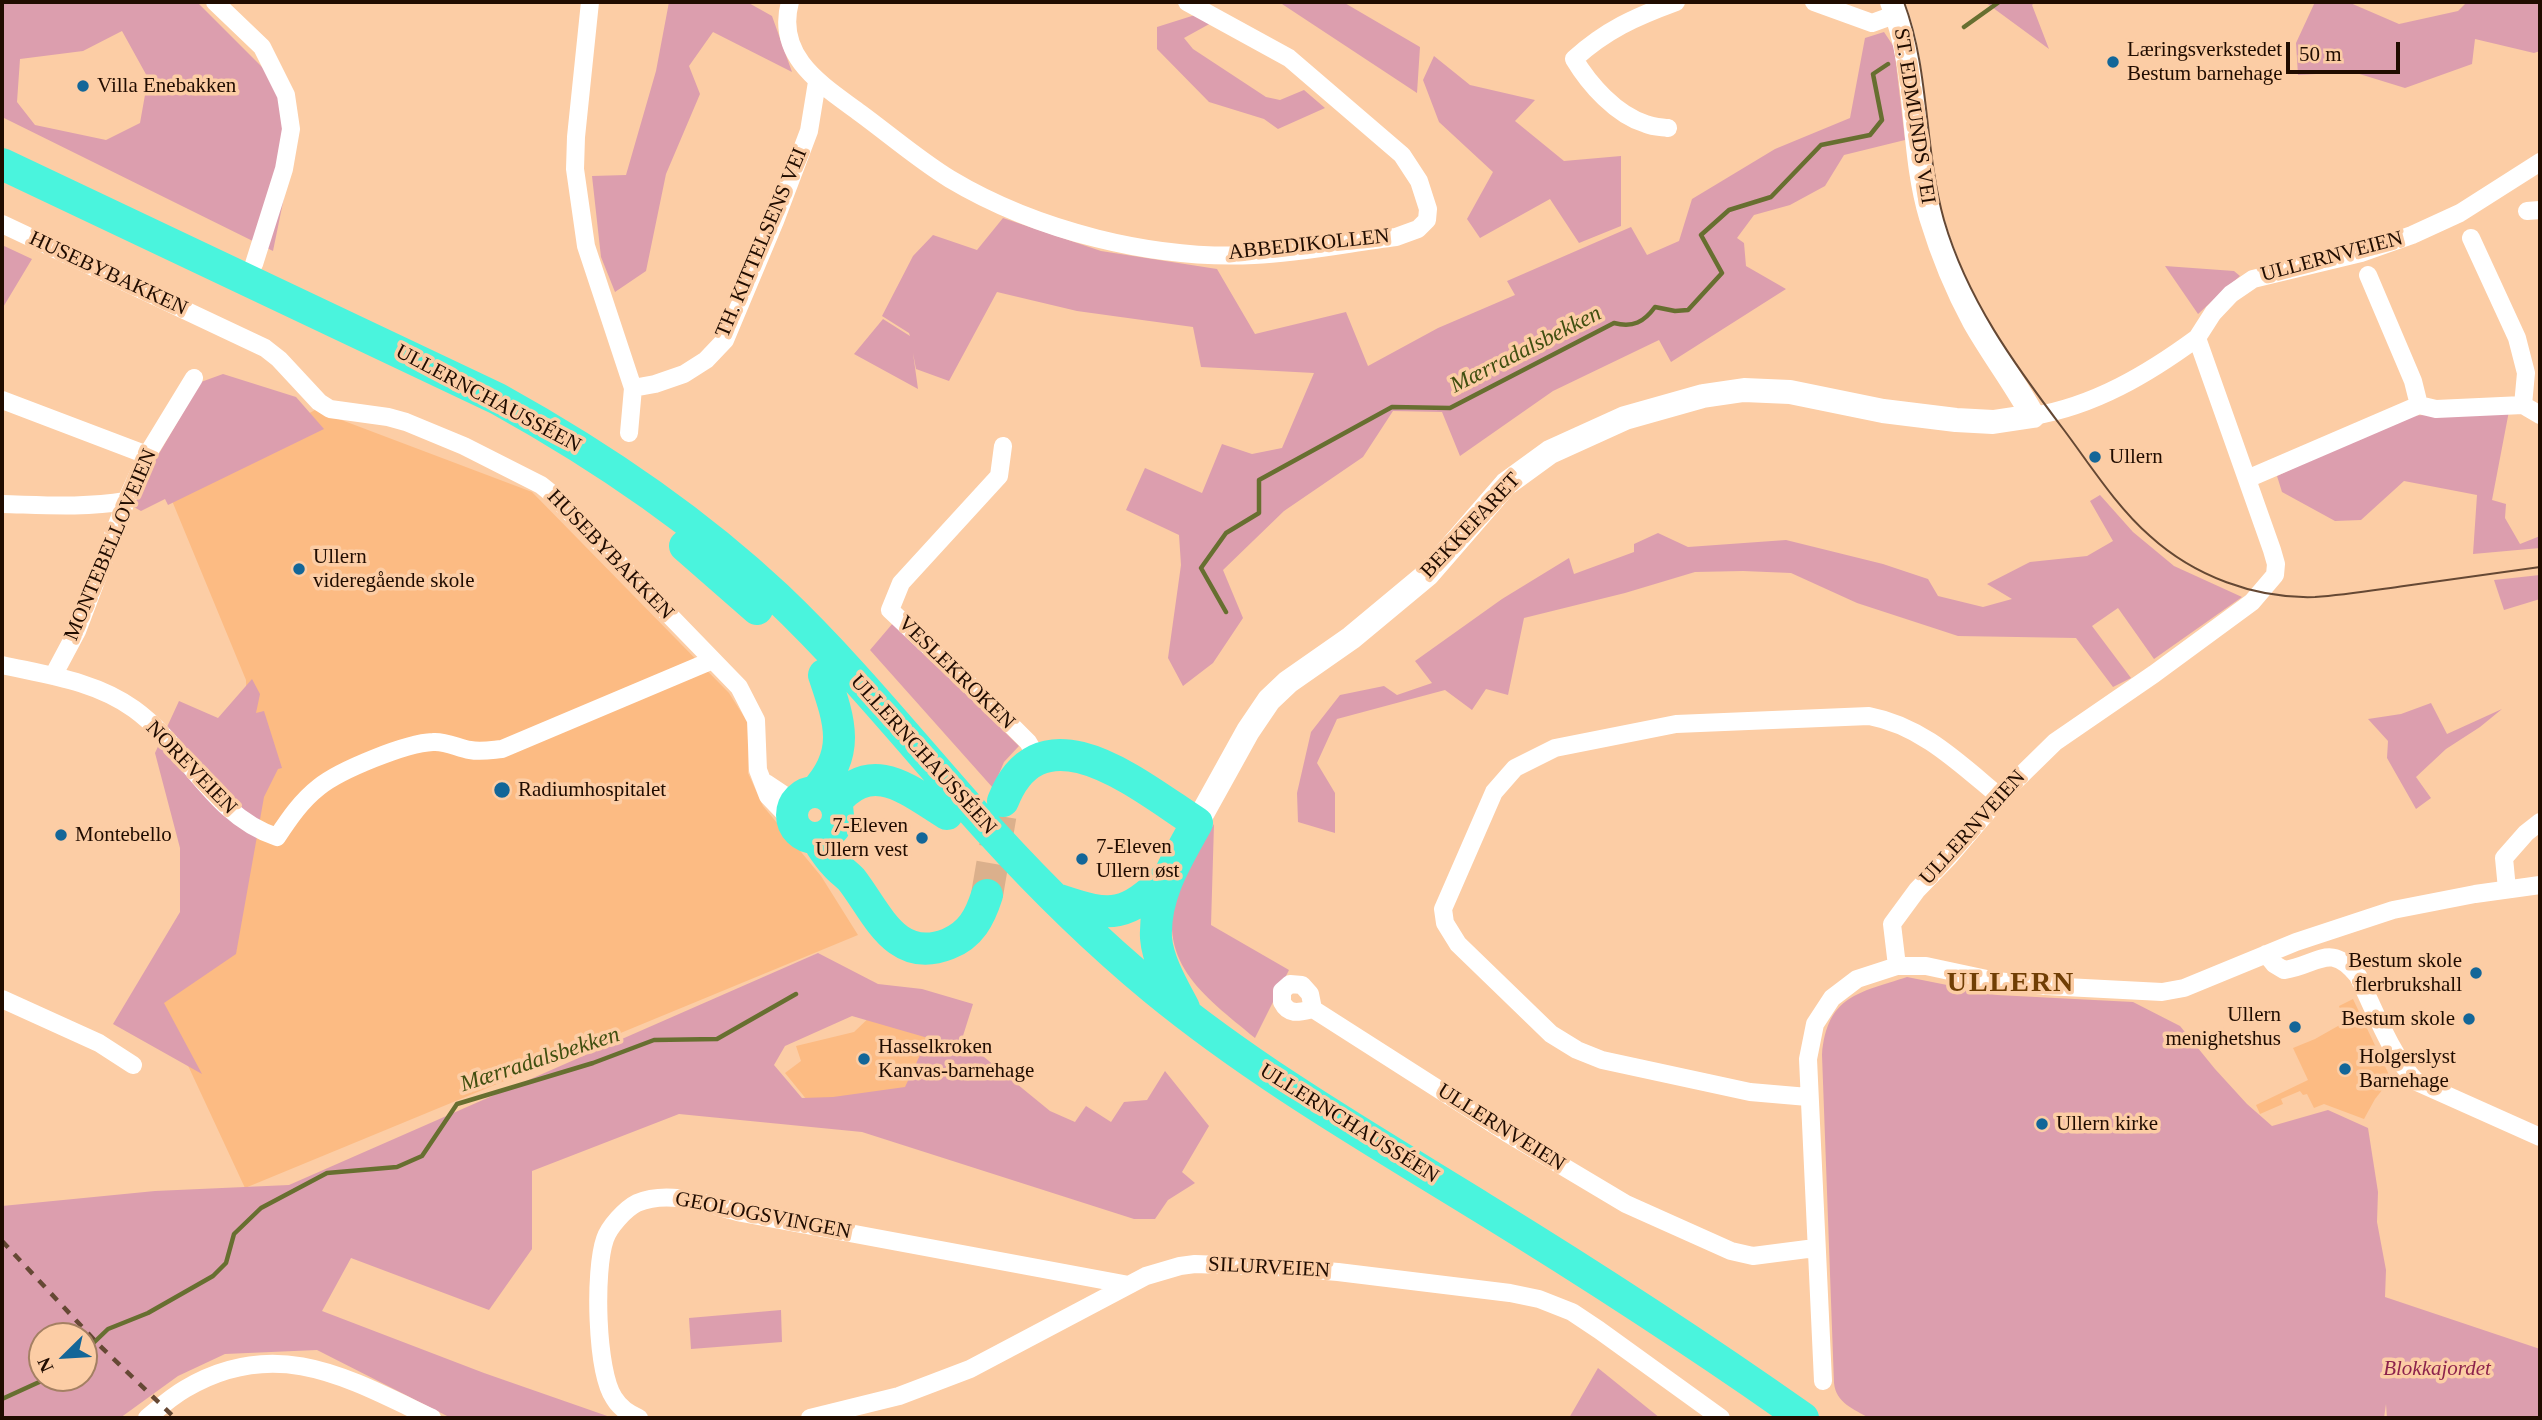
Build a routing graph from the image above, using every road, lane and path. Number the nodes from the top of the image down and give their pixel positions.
1 (215, 2) edge
2 (590, 2) edge
3 (790, 2) edge
4 (1187, 2) edge
5 (1676, 2) edge
6 (1814, 2) edge
7 (1894, 8) edge
8 (817, 82) junction
9 (1668, 128) dead end
10 (2540, 162) edge
11 (2, 163) edge
12 (2, 185) edge
13 (2, 224) edge
14 (2471, 239) dead end
15 (254, 264) dead end
16 (2368, 275) dead end
17 (2197, 338) junction
18 (194, 378) dead end
19 (633, 388) junction
20 (2, 400) edge
21 (2419, 405) junction
22 (2523, 405) junction
23 (2540, 415) edge
24 (2033, 416) junction
25 (629, 433) dead end
26 (1003, 446) dead end
27 (147, 455) junction
28 (2247, 479) junction
29 (126, 501) junction
30 (2, 504) edge
31 (713, 660) junction
32 (2, 666) edge
33 (824, 675) junction
34 (53, 676) junction
35 (1038, 759) junction
36 (2000, 797) junction
37 (1003, 801) tunnel mouth
38 (816, 814) junction
39 (947, 814) junction
40 (2540, 822) edge
41 (1197, 823) junction
42 (1167, 877) junction
43 (2540, 885) edge
44 (2507, 889) junction
45 (987, 895) tunnel mouth
46 (1056, 899) junction
47 (2266, 954) junction
48 (1897, 966) junction
49 (2, 999) edge
50 (1313, 1010) dead end
51 (1188, 1016) junction
52 (134, 1065) dead end
53 (1808, 1097) junction
54 (2540, 1137) edge
55 (1815, 1248) junction
56 (1129, 1285) junction
57 (1823, 1381) dead end
58 (1760, 1388) junction
59 (147, 1418) edge
60 (432, 1418) edge
61 (639, 1418) edge
62 (810, 1418) edge
63 (1721, 1418) edge
64 (1767, 1418) edge
65 (1802, 1418) edge
66 (1815, 1418) edge

1 - 15 street
2 - 19 street
3 - 8 street, ABBEDIKOLLEN
4 - 8 street, ABBEDIKOLLEN
5 - 9 street
6 - 7 street
7 - 24 street, ST. EDMUNDS VEI
8 - 19 street, TH. KITTELSENS VEI
10 - 17 street, ULLERNVEIEN
11 - 46 highway, ULLERNCHAUSSÉEN
12 - 33 highway, ULLERNCHAUSSÉEN
13 - 31 street, HUSEBYBAKKEN
14 - 22 street
16 - 21 street, ULLERNVEIEN
17 - 24 street, BEKKEFARET
17 - 28 street, ULLERNVEIEN
18 - 27 street, MONTEBELLOVEIEN
19 - 25 street
20 - 27 street
21 - 22 street
21 - 28 street
22 - 23 street
24 - 41 street, BEKKEFARET
26 - 35 street, VESLEKROKEN
27 - 29 street, MONTEBELLOVEIEN
28 - 36 street, ULLERNVEIEN
29 - 30 street
29 - 34 street, MONTEBELLOVEIEN
31 - 34 street, NOREVEIEN
31 - 38 street, HUSEBYBAKKEN
32 - 34 street, NOREVEIEN
33 - 38 highway
33 - 39 highway, ULLERNCHAUSSÉEN
35 - 37 highway
35 - 41 highway
36 - 48 street, ULLERNVEIEN
36 - 53 street
38 - 39 highway
38 - 45 highway
39 - 64 highway, ULLERNCHAUSSÉEN
40 - 44 street
41 - 42 highway
42 - 46 highway
42 - 51 highway
43 - 44 street
44 - 47 street
46 - 51 highway, ULLERNCHAUSSÉEN
47 - 48 street
47 - 54 street
48 - 53 street
49 - 52 street
50 - 55 street, ULLERNVEIEN
51 - 58 highway, ULLERNCHAUSSÉEN
53 - 55 street
55 - 57 street
56 - 61 street, GEOLOGSVINGEN
56 - 62 street, SILURVEIEN
56 - 63 street, SILURVEIEN
58 - 65 highway, ULLERNCHAUSSÉEN
58 - 66 highway
59 - 60 street

